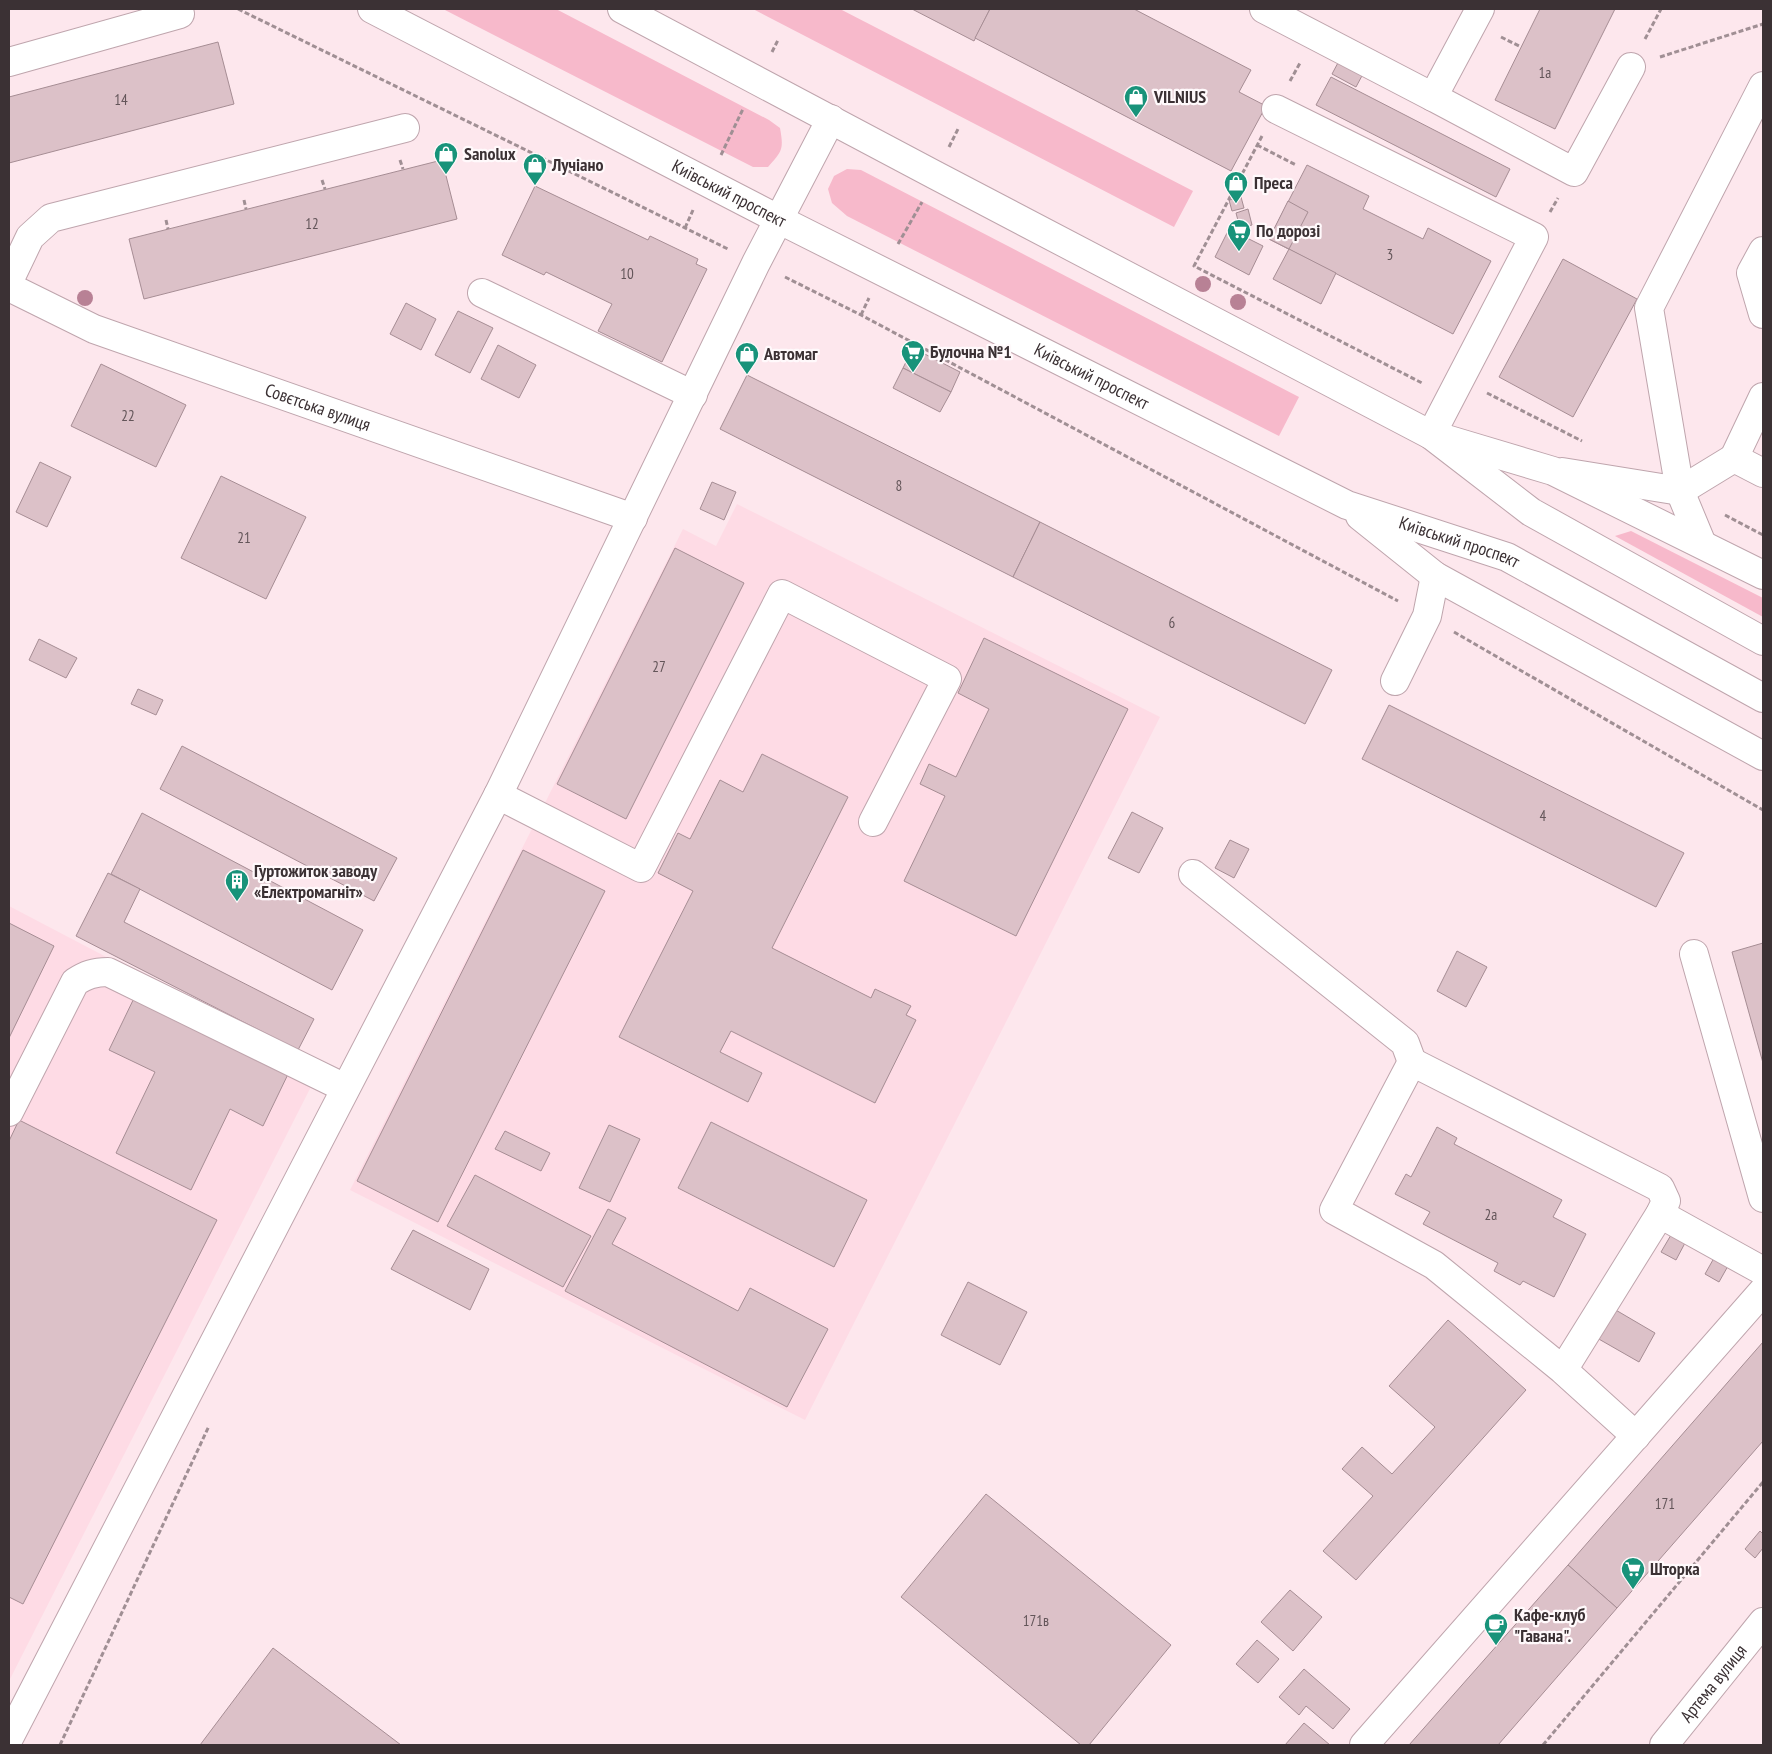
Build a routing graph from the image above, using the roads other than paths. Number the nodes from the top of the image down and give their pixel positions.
1 (372, 9) edge
2 (622, 9) edge
3 (1264, 9) edge
4 (1480, 9) edge
5 (180, 14) dead end
6 (9, 62) edge
7 (1631, 66) road end
8 (1763, 86) edge
9 (1433, 97) junction
10 (1276, 109) road end
11 (831, 119) junction
12 (404, 128) dead end
13 (778, 219) junction
14 (1763, 251) edge
15 (9, 281) edge
16 (9, 286) edge
17 (482, 293) dead end
18 (1763, 314) edge
19 (693, 395) junction
20 (1763, 396) edge
21 (1431, 435) junction
22 (1734, 458) junction
23 (1553, 471) junction
24 (1763, 473) edge
25 (1680, 491) junction
26 (1347, 505) junction
27 (633, 518) junction
28 (1702, 544) junction
29 (1763, 575) edge
30 (1435, 576) junction
31 (1763, 641) edge
32 (1395, 681) dead end
33 (1763, 698) edge
34 (1763, 756) edge
35 (498, 795) junction
36 (873, 822) dead end
37 (1193, 874) dead end
38 (1694, 954) dead end
39 (1412, 1062) junction
40 (345, 1088) junction
41 (9, 1112) edge
42 (1763, 1198) edge
43 (1660, 1214) junction
44 (1763, 1271) edge
45 (1763, 1291) edge
46 (1564, 1370) junction
47 (1636, 1436) junction
48 (1763, 1622) edge
49 (9, 1738) edge
50 (1364, 1745) edge
51 (1664, 1745) edge

1 - 13 main road, Київський проспект
2 - 11 main road
3 - 9 main road
4 - 9 main road
5 - 6 main road
7 - 9 main road
8 - 25 main road
10 - 21 main road
11 - 13 main road
11 - 21 main road
12 - 15 main road
13 - 19 main road
13 - 26 main road, Київський проспект
14 - 18 main road
16 - 27 main road, Совєтська вулиця
17 - 19 main road
19 - 27 main road
20 - 22 main road
21 - 23 main road
21 - 31 main road
22 - 24 main road
22 - 25 main road
23 - 25 main road
23 - 28 main road
25 - 28 main road
26 - 30 main road
26 - 33 main road, Київський проспект
27 - 35 main road
28 - 29 main road
30 - 32 main road
30 - 34 main road
35 - 36 main road
35 - 40 main road
37 - 39 main road
38 - 42 main road
39 - 43 main road
39 - 46 main road
40 - 41 main road
40 - 49 main road
43 - 44 main road
43 - 46 main road
45 - 47 main road
46 - 47 main road
47 - 50 main road
48 - 51 main road, Артема вулиця

